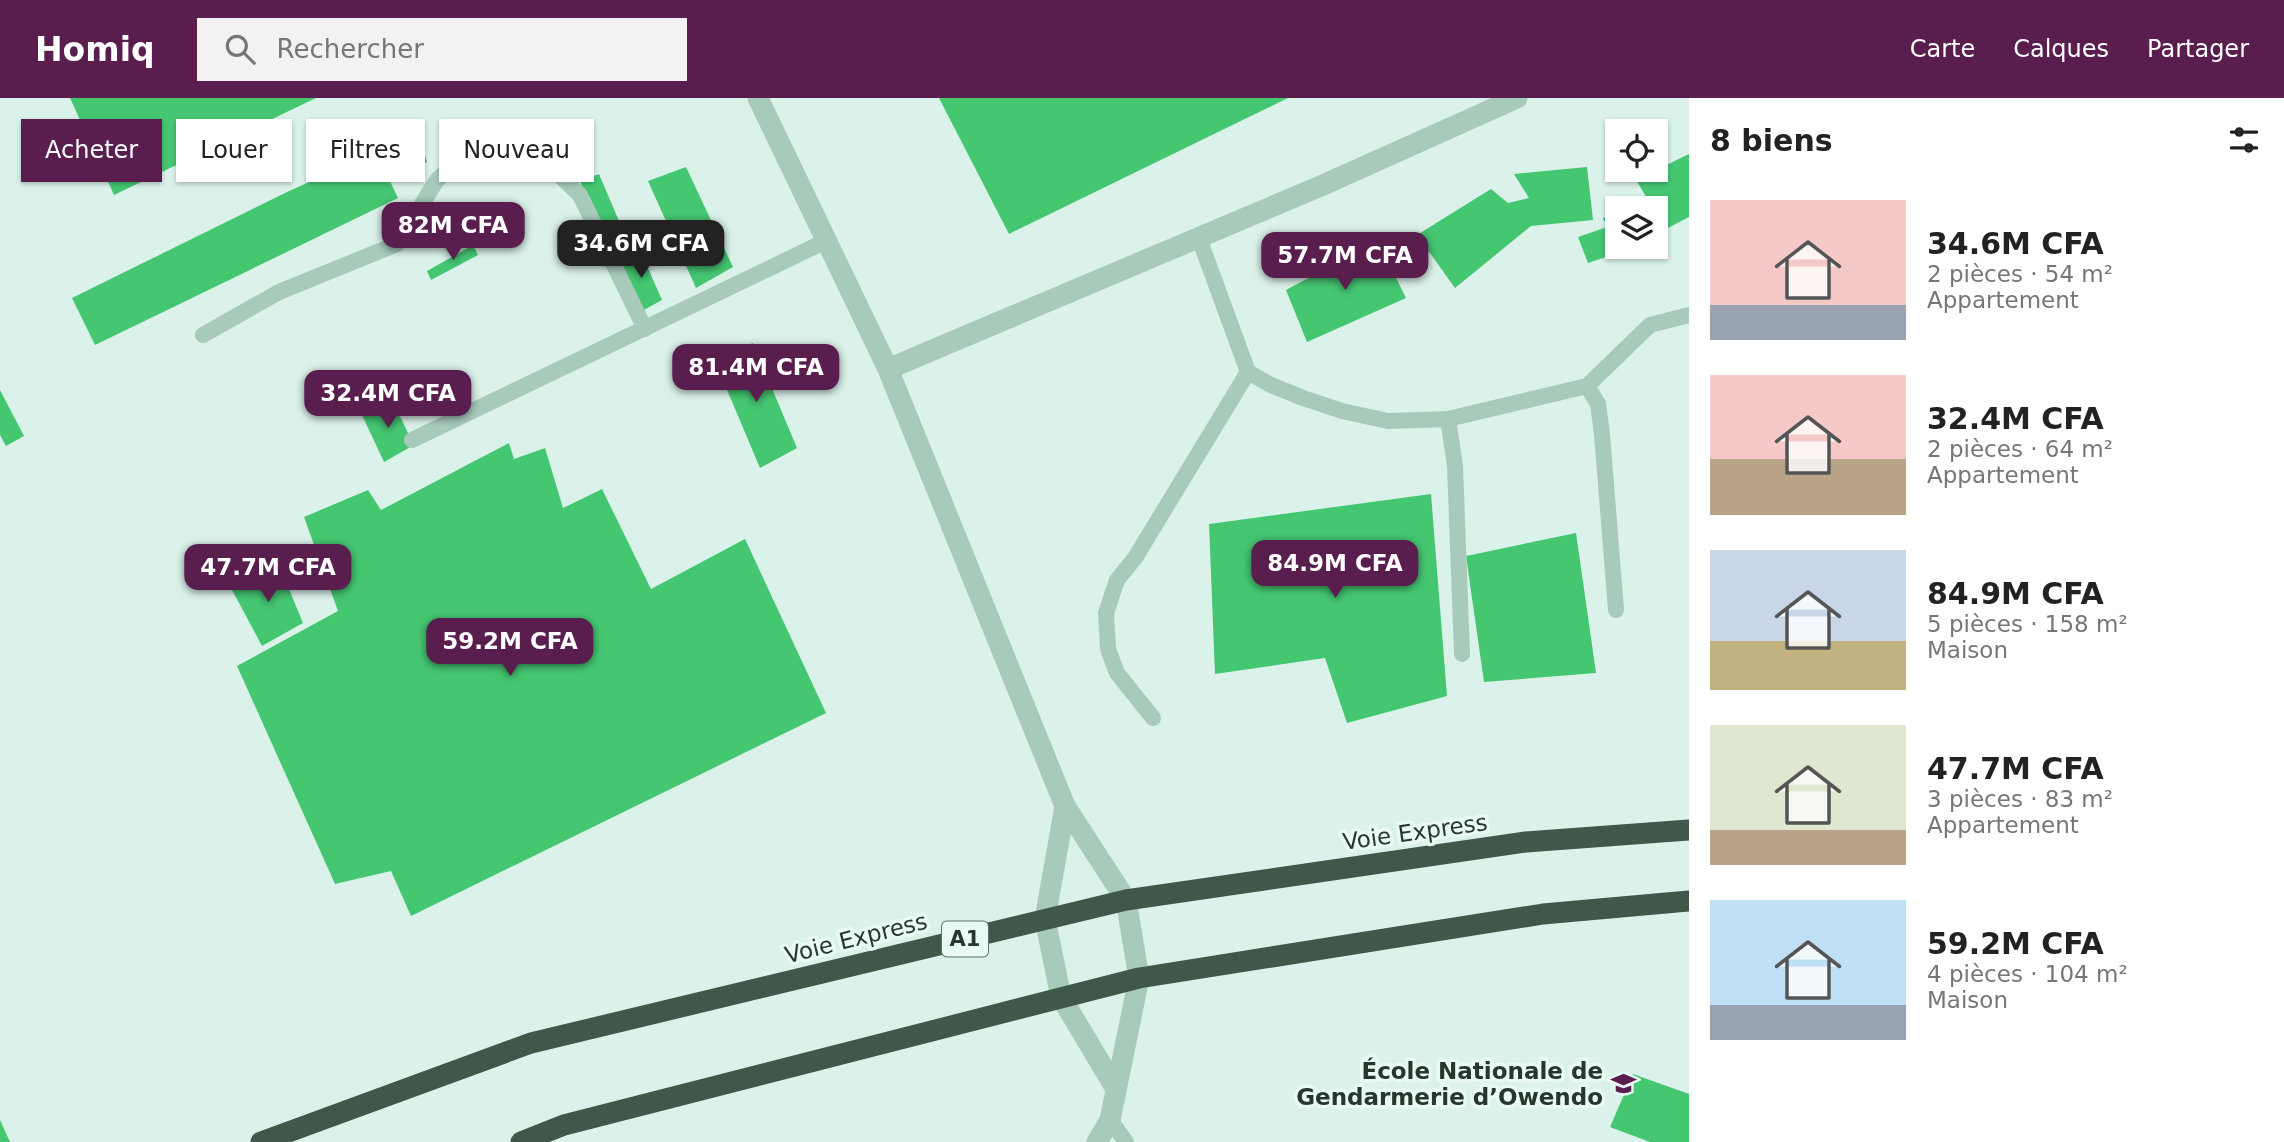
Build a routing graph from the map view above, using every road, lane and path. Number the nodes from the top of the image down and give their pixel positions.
1 (758, 98) edge
2 (1517, 98) edge
3 (1199, 238) junction
4 (826, 241) junction
5 (1689, 316) edge
6 (645, 329) junction
7 (203, 335) dead end
8 (888, 369) junction
9 (1248, 372) junction
10 (1587, 386) junction
11 (1448, 419) junction
12 (412, 440) dead end
13 (1616, 610) dead end
14 (1462, 654) dead end
15 (1153, 718) dead end
16 (1065, 806) junction
17 (1689, 830) edge
18 (1126, 900) junction
19 (1689, 901) edge
20 (1045, 919) junction
21 (1139, 978) junction
22 (1061, 997) junction
23 (1116, 1089) junction
24 (1111, 1119) junction
25 (261, 1142) edge
26 (521, 1142) edge
27 (1097, 1142) edge
28 (1126, 1142) edge

1 - 4 street
2 - 3 street
3 - 8 street
3 - 9 lane
4 - 6 lane
4 - 8 street
5 - 10 lane
6 - 7 lane
6 - 12 lane
8 - 16 street
9 - 11 lane
9 - 15 lane
10 - 11 lane
10 - 13 lane
11 - 14 lane
16 - 18 street
16 - 20 street
17 - 18 highway, Voie Express / A1
18 - 20 highway, Voie Express / A1
18 - 21 street
19 - 21 highway
20 - 22 street
20 - 25 highway, Voie Express / A1
21 - 22 highway
21 - 23 street
22 - 23 street
22 - 26 highway
23 - 24 street
24 - 27 street
24 - 28 lane

